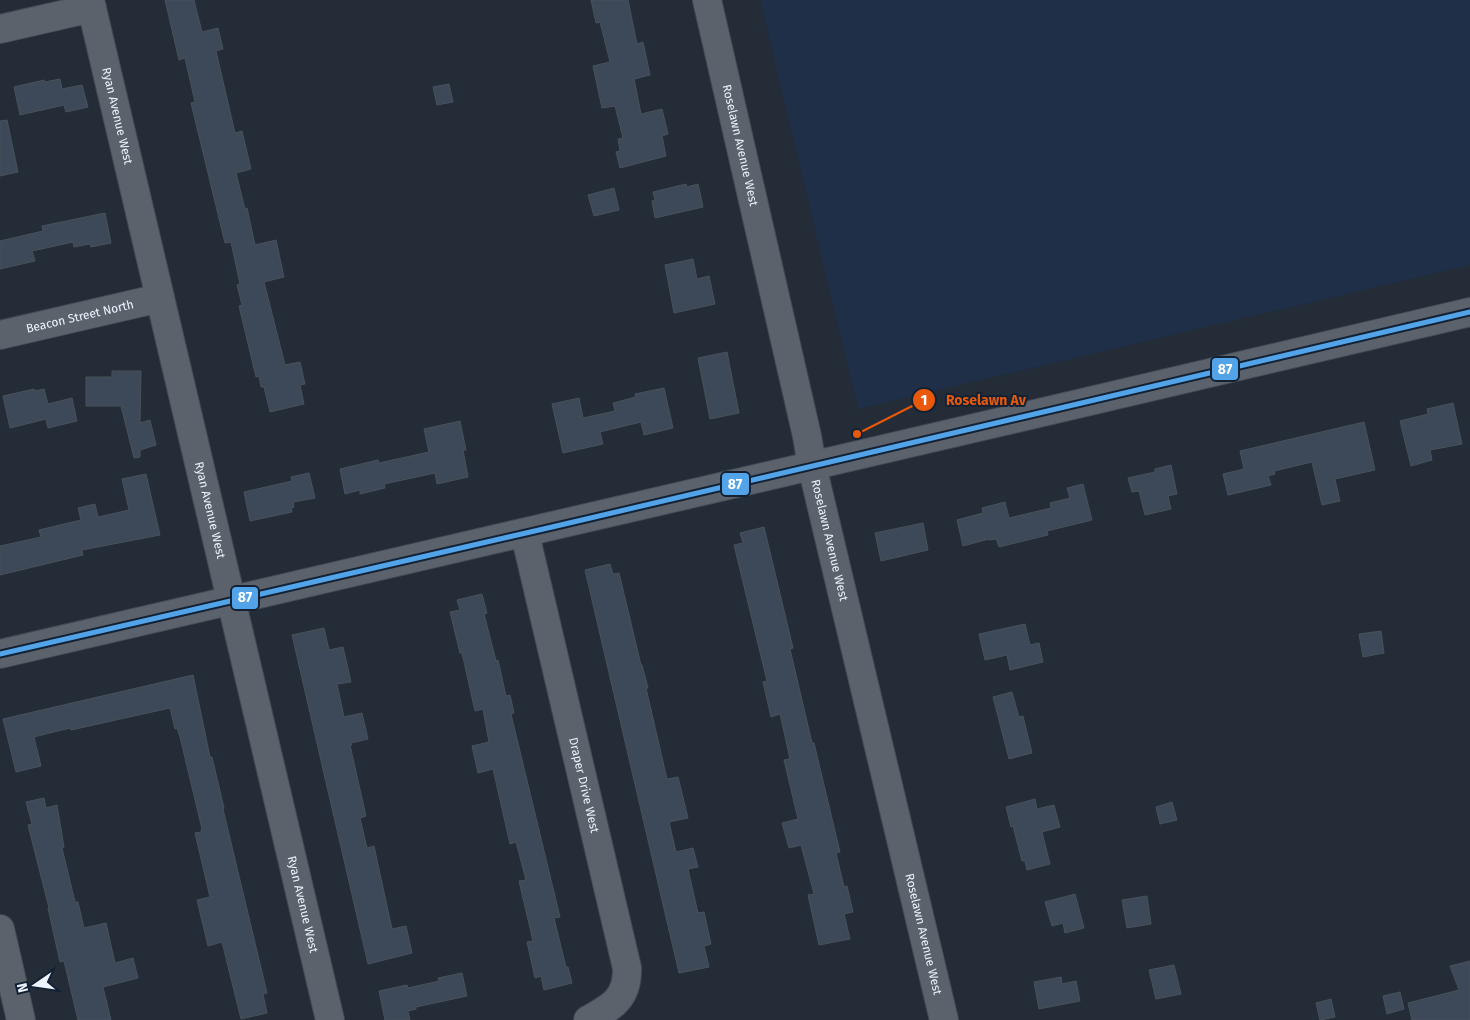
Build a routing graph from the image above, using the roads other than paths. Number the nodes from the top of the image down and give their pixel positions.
1 (707, 0) edge
2 (91, 4) edge
3 (0, 29) edge
4 (160, 298) junction
5 (1470, 312) edge
6 (0, 335) edge
7 (812, 466) junction
8 (525, 534) junction
9 (232, 601) junction
10 (0, 654) edge
11 (0, 929) edge
12 (21, 1020) edge
13 (330, 1020) edge
14 (588, 1020) edge
15 (944, 1020) edge

1 - 7 street, Roselawn Avenue West
2 - 3 street
2 - 4 street, Ryan Avenue West
4 - 6 street, Beacon Street North
4 - 9 street, Ryan Avenue West
5 - 7 street
7 - 8 street
7 - 15 street, Roselawn Avenue West
8 - 9 street
8 - 14 street, Draper Drive West
9 - 10 street
9 - 13 street, Ryan Avenue West
11 - 12 street

